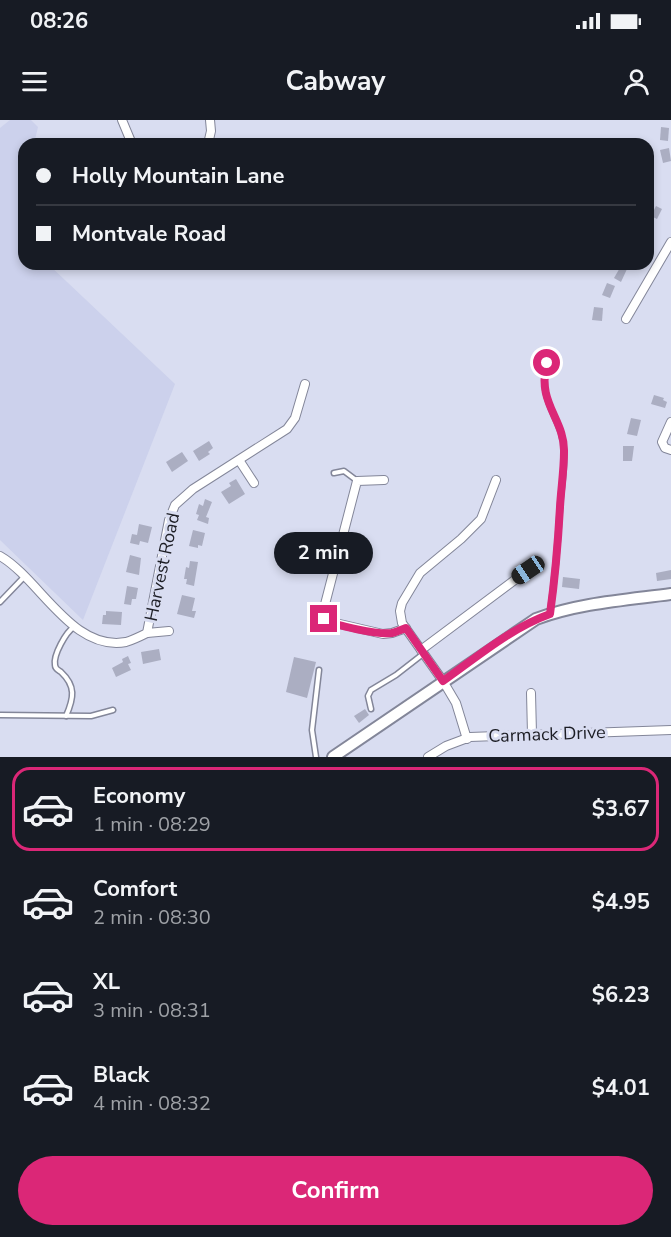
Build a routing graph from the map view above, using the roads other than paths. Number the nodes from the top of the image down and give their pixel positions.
1 (122, 120) edge
2 (210, 120) edge
3 (130, 138) edge
4 (209, 138) edge
5 (671, 242) edge
6 (626, 319) dead end
7 (547, 363) dead end
8 (305, 384) dead end
9 (671, 422) edge
10 (671, 450) edge
11 (239, 460) junction
12 (334, 472) dead end
13 (384, 480) dead end
14 (496, 480) dead end
15 (357, 481) junction
16 (254, 483) dead end
17 (0, 556) edge
18 (528, 570) dead end
19 (24, 577) junction
20 (671, 594) edge
21 (0, 602) edge
22 (550, 614) junction
23 (74, 626) junction
24 (406, 628) junction
25 (169, 631) dead end
26 (147, 633) junction
27 (422, 651) junction
28 (319, 670) dead end
29 (443, 681) junction
30 (531, 693) dead end
31 (371, 709) dead end
32 (113, 710) dead end
33 (0, 715) edge
34 (66, 716) junction
35 (671, 730) edge
36 (532, 734) junction
37 (466, 738) junction
38 (316, 757) edge
39 (333, 757) edge
40 (428, 757) edge

1 - 3 street
2 - 4 street
5 - 6 street
7 - 22 lane
8 - 11 street, Harvest Road
9 - 10 street
11 - 16 street
11 - 26 street, Harvest Road
12 - 15 lane
13 - 15 street
14 - 24 street
15 - 24 street
17 - 19 street, Harvest Road
18 - 27 street
19 - 21 lane
19 - 23 street, Harvest Road
20 - 22 main road
22 - 29 main road
23 - 26 street, Harvest Road
23 - 34 lane
24 - 27 street
25 - 26 street
27 - 29 street
27 - 31 lane
28 - 38 lane
29 - 37 street
29 - 39 main road
30 - 36 street
32 - 34 lane
33 - 34 lane
35 - 36 street, Carmack Drive
36 - 37 street, Carmack Drive
37 - 40 street, Carmack Drive

